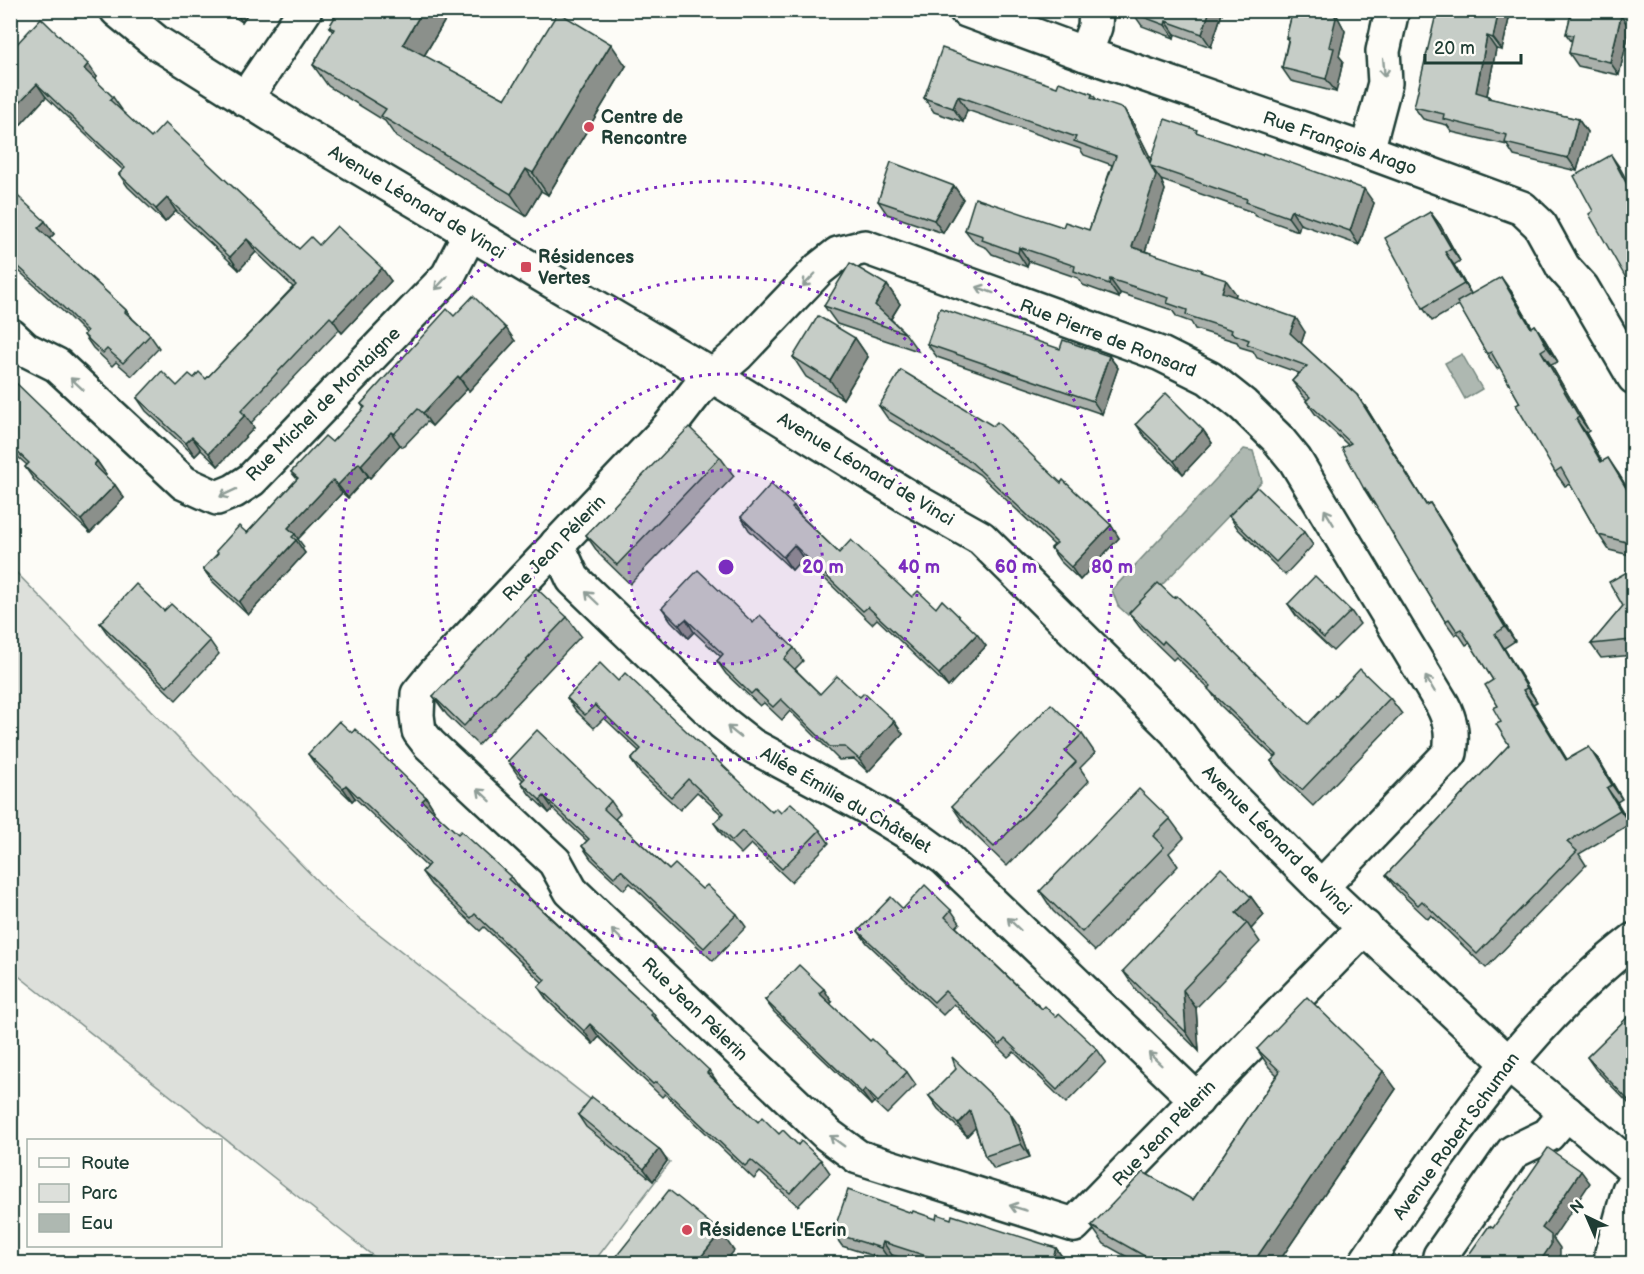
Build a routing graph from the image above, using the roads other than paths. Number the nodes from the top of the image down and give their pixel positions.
1 (117, 10) edge
2 (305, 10) edge
3 (966, 10) edge
4 (1096, 10) edge
5 (1392, 10) edge
6 (1085, 54) junction
7 (245, 99) junction
8 (1367, 151) junction
9 (471, 233) junction
10 (10, 335) edge
11 (713, 376) junction
12 (1634, 377) edge
13 (557, 544) junction
14 (1321, 887) junction
15 (1365, 927) junction
16 (1634, 940) edge
17 (1507, 1062) junction
18 (1197, 1100) junction
19 (1567, 1113) junction
20 (1634, 1169) edge
21 (1634, 1186) edge
22 (1440, 1256) dead end
23 (1365, 1263) edge
24 (1612, 1263) edge

1 - 7 street, Avenue Léonard de Vinci
2 - 7 street
3 - 6 street, Rue François Arago
4 - 6 street
5 -> 8 street
6 - 8 street, Rue François Arago
7 - 9 street, Avenue Léonard de Vinci
8 - 12 street, Rue François Arago
9 -> 10 street, Rue Michel de Montaigne
9 - 11 street, Avenue Léonard de Vinci
11 - 13 street, Rue Jean Pélerin
11 - 14 street, Avenue Léonard de Vinci
14 -> 11 street, Rue Pierre de Ronsard
18 -> 13 street, Allée Émilie du Châtelet
18 -> 13 street, Rue Jean Pélerin
14 - 15 street, Avenue Léonard de Vinci
15 - 17 street, Avenue Léonard de Vinci
15 - 18 street, Rue Jean Pélerin
16 - 17 street, Avenue Robert Schuman
17 - 19 street, Avenue Léonard de Vinci
17 - 23 street, Avenue Robert Schuman
19 - 20 street, Avenue Léonard de Vinci
19 - 22 street
21 - 24 street

